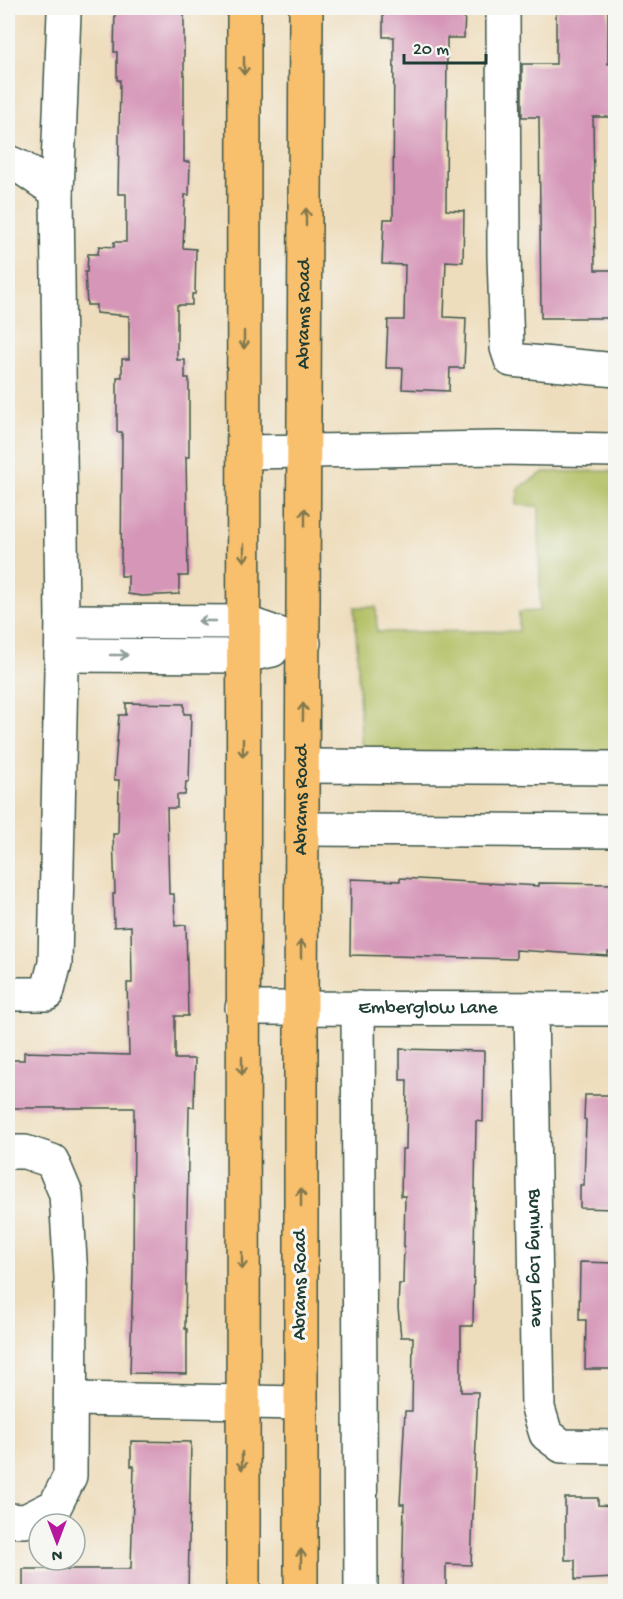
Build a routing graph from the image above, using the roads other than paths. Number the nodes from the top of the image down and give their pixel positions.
1 (244, 8) edge
2 (306, 8) edge
3 (503, 8) edge
4 (64, 13) dead end
5 (8, 162) edge
6 (57, 192) junction
7 (615, 370) edge
8 (615, 450) edge
9 (244, 452) junction
10 (305, 452) junction
11 (62, 621) junction
12 (244, 622) junction
13 (304, 643) junction
14 (61, 655) junction
15 (243, 656) junction
16 (303, 766) junction
17 (615, 768) edge
18 (302, 830) junction
19 (615, 831) edge
20 (8, 994) edge
21 (242, 1008) junction
22 (301, 1008) junction
23 (358, 1008) junction
24 (531, 1008) junction
25 (615, 1009) edge
26 (8, 1152) edge
27 (72, 1399) junction
28 (242, 1402) junction
29 (301, 1402) junction
30 (615, 1447) edge
31 (8, 1520) edge
32 (243, 1592) edge
33 (301, 1592) edge
34 (361, 1592) edge

1 -> 9 main road
10 -> 2 main road, Abrams Road
3 - 7 street
4 - 6 street
5 - 6 street
6 - 11 street
8 - 10 street
9 - 10 street
9 -> 12 main road
13 -> 10 main road, Abrams Road
12 -> 11 street
11 - 14 street
12 - 13 street
12 - 15 main road
13 - 15 street
16 -> 13 main road, Abrams Road
14 -> 15 street
14 - 20 street
15 -> 21 main road
16 - 17 street
16 - 18 main road, Abrams Road
18 - 19 street
22 -> 18 main road, Abrams Road
21 - 22 street, Emberglow Lane
21 -> 28 main road
22 - 23 street, Emberglow Lane
29 -> 22 main road, Abrams Road
23 - 24 street, Emberglow Lane
23 - 34 street
24 - 25 street, Emberglow Lane
24 - 30 street, Burning Log Lane
26 - 27 street
27 - 28 street
27 - 31 street
28 - 29 street
28 -> 32 main road
33 -> 29 main road, Abrams Road

